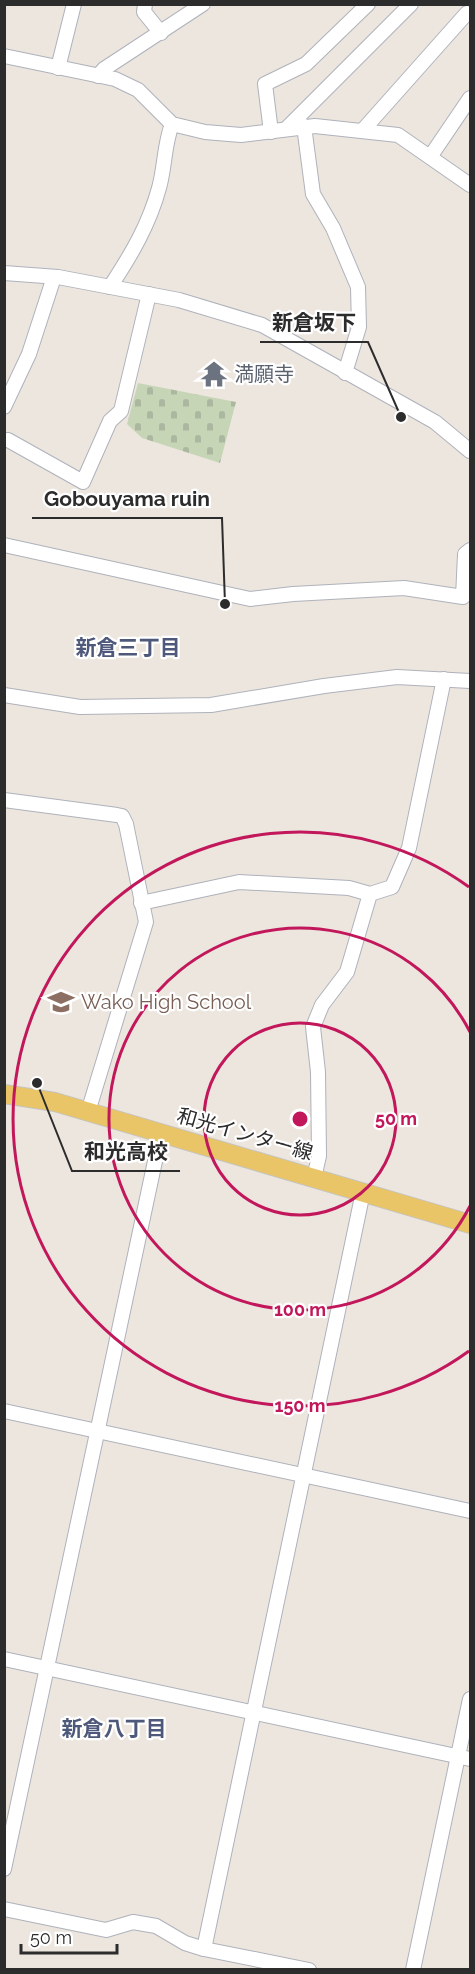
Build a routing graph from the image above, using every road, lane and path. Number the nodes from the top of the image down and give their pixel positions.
1 (74, 4) edge
2 (145, 4) edge
3 (203, 4) edge
4 (368, 4) edge
5 (411, 4) edge
6 (467, 12) edge
7 (161, 33) junction
8 (4, 56) edge
9 (58, 68) junction
10 (98, 76) junction
11 (471, 98) edge
12 (172, 124) junction
13 (304, 126) junction
14 (286, 129) junction
15 (363, 130) junction
16 (271, 132) junction
17 (430, 157) junction
18 (471, 185) edge
19 (4, 273) edge
20 (54, 276) junction
21 (110, 287) junction
22 (149, 294) junction
23 (345, 373) junction
24 (4, 407) edge
25 (8, 440) dead end
26 (471, 451) edge
27 (4, 545) edge
28 (471, 550) edge
29 (444, 679) junction
30 (471, 681) edge
31 (4, 695) edge
32 (4, 800) edge
33 (370, 894) junction
34 (141, 903) junction
35 (4, 1094) edge
36 (88, 1112) junction
37 (161, 1133) junction
38 (314, 1178) junction
39 (363, 1192) junction
40 (471, 1224) edge
41 (4, 1411) edge
42 (96, 1430) junction
43 (302, 1476) junction
44 (471, 1511) edge
45 (4, 1659) edge
46 (46, 1668) junction
47 (471, 1699) edge
48 (253, 1713) junction
49 (464, 1758) edge
50 (4, 1869) edge
51 (4, 1909) edge
52 (204, 1949) junction
53 (309, 1970) edge
54 (413, 1970) edge

1 - 9 street
2 - 7 street
3 - 7 street
4 - 16 street
5 - 14 street
6 - 15 street
7 - 10 street
8 - 9 street
9 - 10 street
10 - 12 street
11 - 17 street
12 - 16 street
12 - 21 street
13 - 14 street
13 - 15 street
13 - 23 street
14 - 16 street
15 - 17 street
17 - 18 street
19 - 20 street
20 - 21 street
20 - 24 street
21 - 22 street
22 - 23 street
22 - 25 street
23 - 26 street
27 - 28 street
29 - 30 street
29 - 31 street
29 - 33 street
32 - 34 street
33 - 34 street
33 - 38 street
34 - 36 street
35 - 36 main road, 和光インター線
36 - 37 main road, 和光インター線
37 - 38 main road, 和光インター線
37 - 42 street
38 - 39 main road, 和光インター線
39 - 40 main road, 和光インター線
39 - 43 street
41 - 42 street
42 - 43 street
42 - 46 street
43 - 44 street
43 - 48 street
45 - 46 street
46 - 48 street
46 - 50 street
47 - 49 street
48 - 49 street
48 - 52 street
49 - 54 street
51 - 52 street
52 - 53 street

